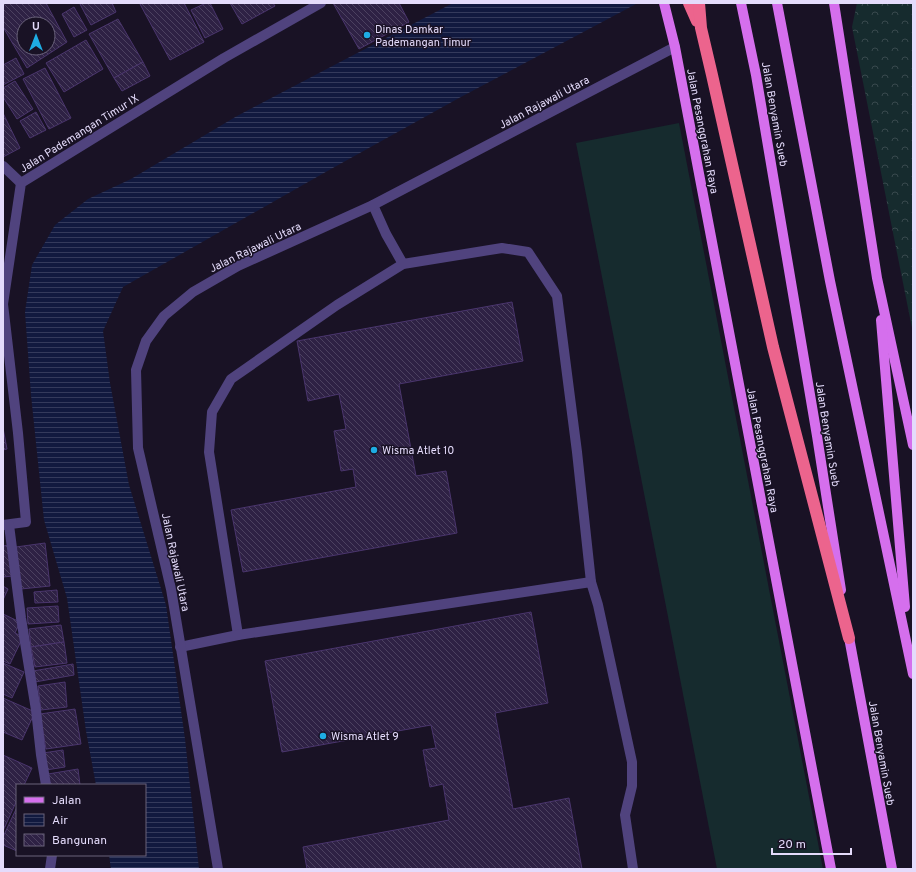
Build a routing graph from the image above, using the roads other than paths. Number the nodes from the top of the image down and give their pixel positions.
1 (321, 3) edge
2 (664, 3) edge
3 (689, 3) edge
4 (699, 3) edge
5 (741, 3) edge
6 (777, 3) edge
7 (834, 3) edge
8 (700, 28) junction
9 (675, 47) junction
10 (3, 166) edge
11 (21, 183) junction
12 (373, 205) junction
13 (403, 264) junction
14 (877, 278) junction
15 (913, 445) edge
16 (6, 525) edge
17 (591, 582) junction
18 (238, 635) junction
19 (849, 638) junction
20 (908, 644) junction
21 (180, 647) junction
22 (913, 674) edge
23 (46, 784) edge
24 (52, 856) edge
25 (50, 869) edge
26 (218, 869) edge
27 (633, 869) edge
28 (830, 869) edge
29 (892, 869) edge

1 - 11 street, Jalan Pademangan Timur IX
2 - 9 main road, Jalan Pesanggrahan Raya
3 - 8 highway
4 - 8 highway
5 - 19 main road, Jalan Benyamin Sueb
6 - 20 main road, Jalan Benyamin Sueb
7 - 14 main road
8 - 19 highway
9 - 12 street, Jalan Rajawali Utara
9 - 28 main road, Jalan Pesanggrahan Raya
10 - 11 street
11 - 16 street, Jalan Pademangan Timur IX
12 - 13 street
12 - 21 street, Jalan Rajawali Utara
13 - 17 street
13 - 18 street
14 - 15 main road
14 - 20 main road
16 - 23 street
17 - 18 street
17 - 27 street
18 - 21 street
19 - 29 main road, Jalan Benyamin Sueb
20 - 22 main road, Jalan Benyamin Sueb
21 - 26 street, Jalan Rajawali Utara
24 - 25 street

